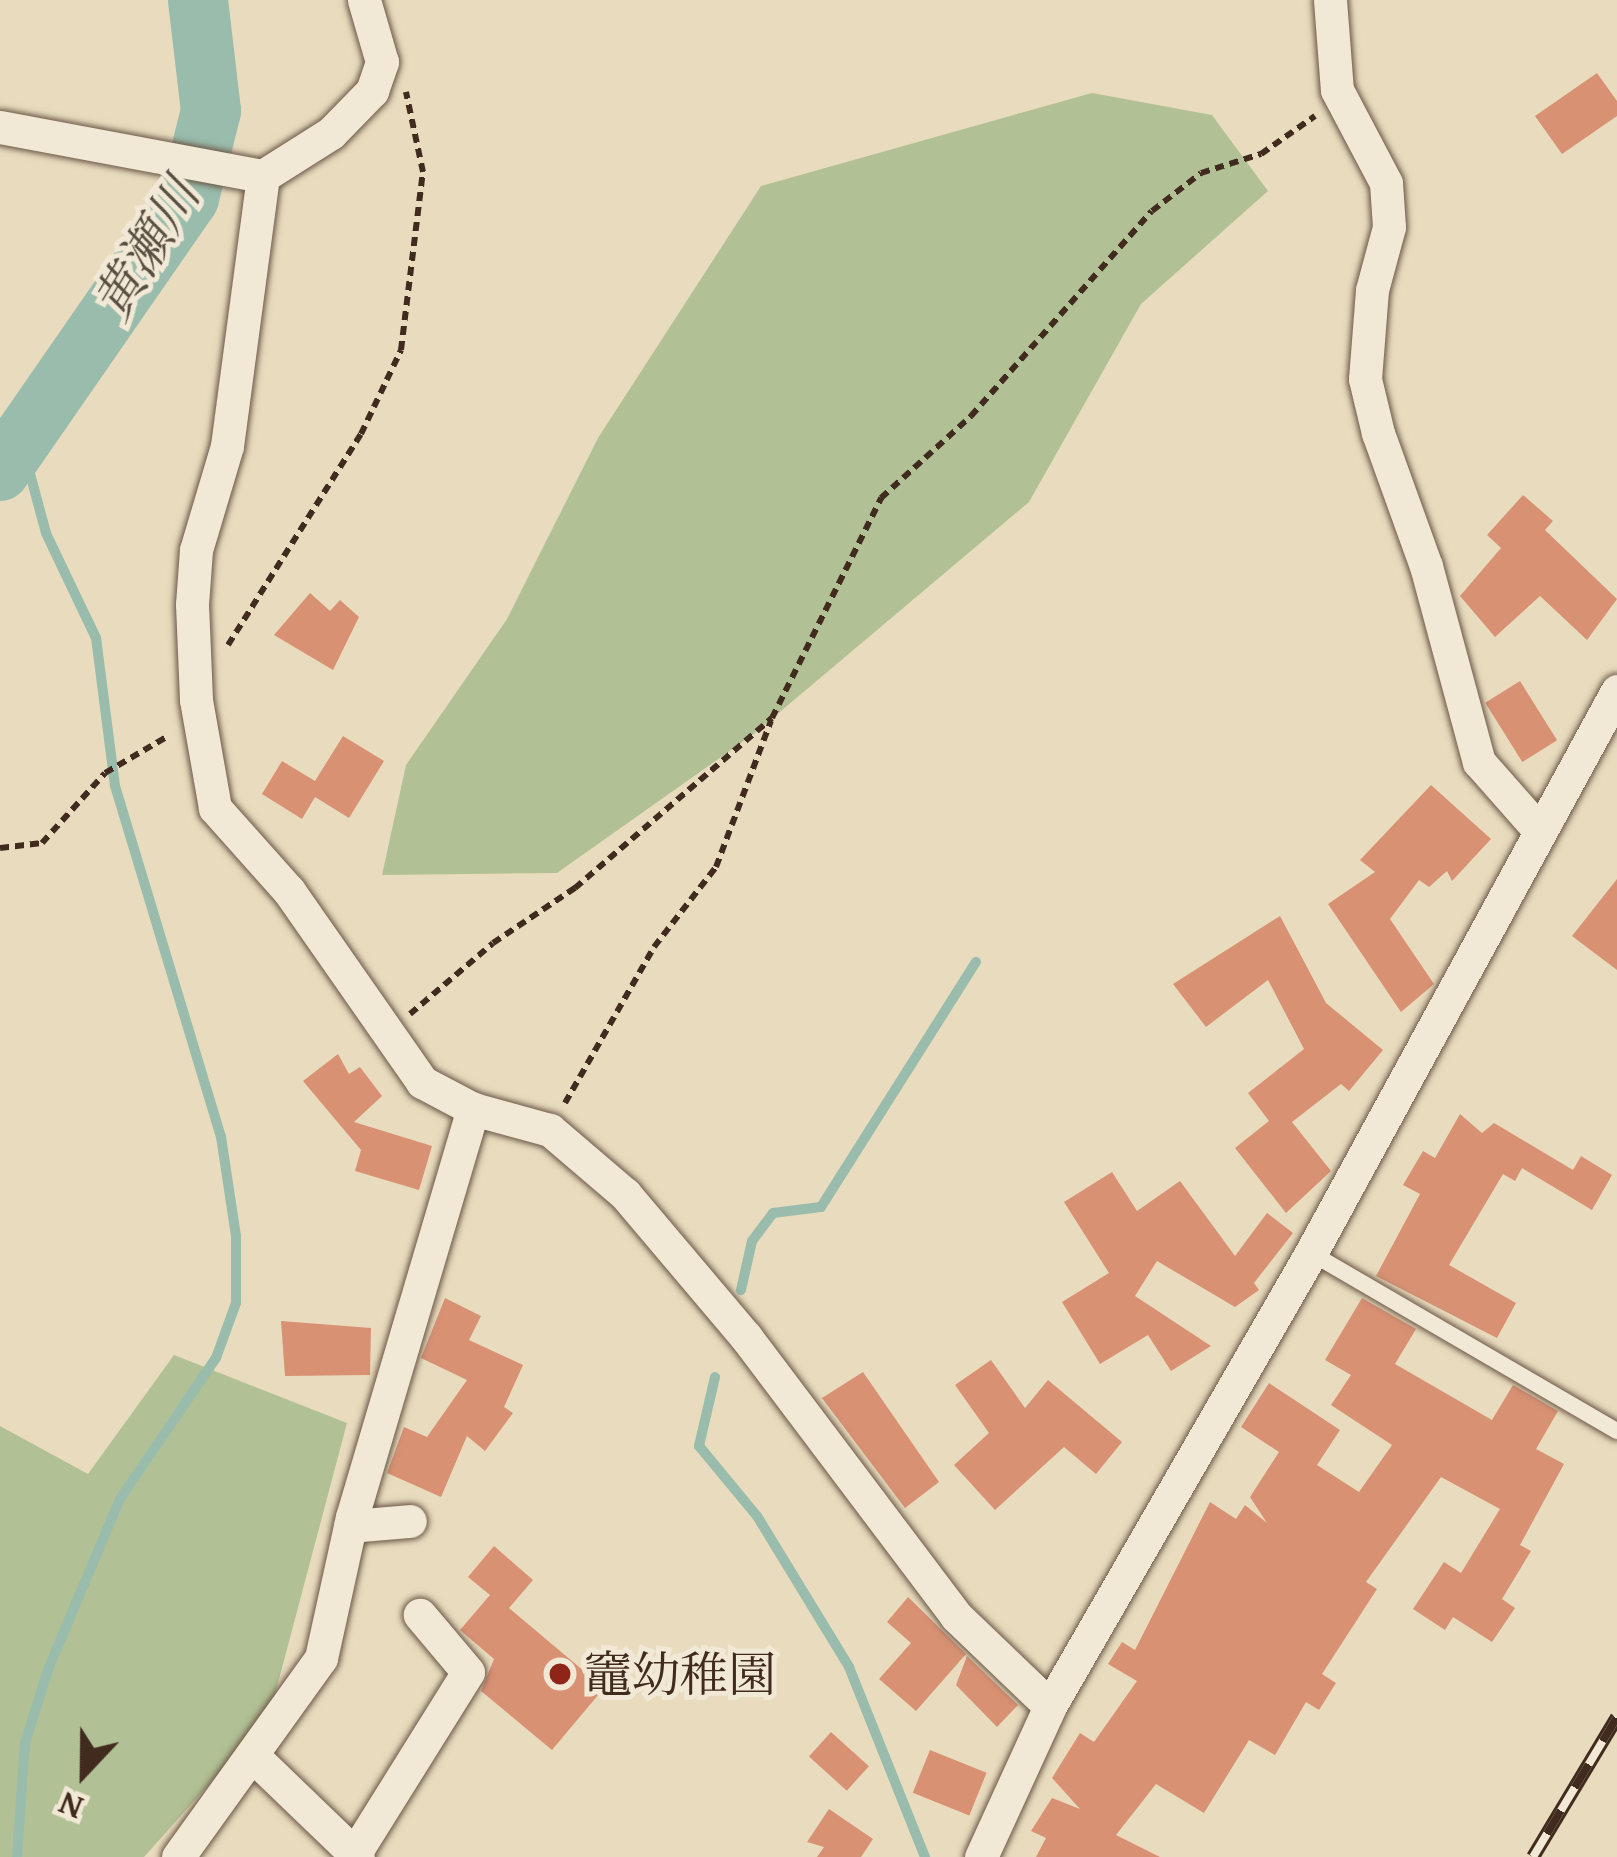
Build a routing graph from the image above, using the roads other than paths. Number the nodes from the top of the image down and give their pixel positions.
1 (364, 0) edge
2 (1330, 0) edge
3 (0, 127) edge
4 (254, 174) junction
5 (1617, 691) edge
6 (1539, 830) junction
7 (473, 1109) junction
8 (1311, 1253) junction
9 (1617, 1431) edge
10 (410, 1521) dead end
11 (350, 1526) junction
12 (420, 1615) dead end
13 (1050, 1706) junction
14 (254, 1757) junction
15 (357, 1855) edge
16 (178, 1857) edge
17 (981, 1857) edge

1 - 4 street
2 - 6 street
3 - 4 street
4 - 7 street
5 - 6 street
6 - 8 street
7 - 11 street
7 - 13 street
8 - 9 lane
8 - 13 street
10 - 11 street
11 - 14 street
12 - 15 street
13 - 17 street
14 - 15 street
14 - 16 street

